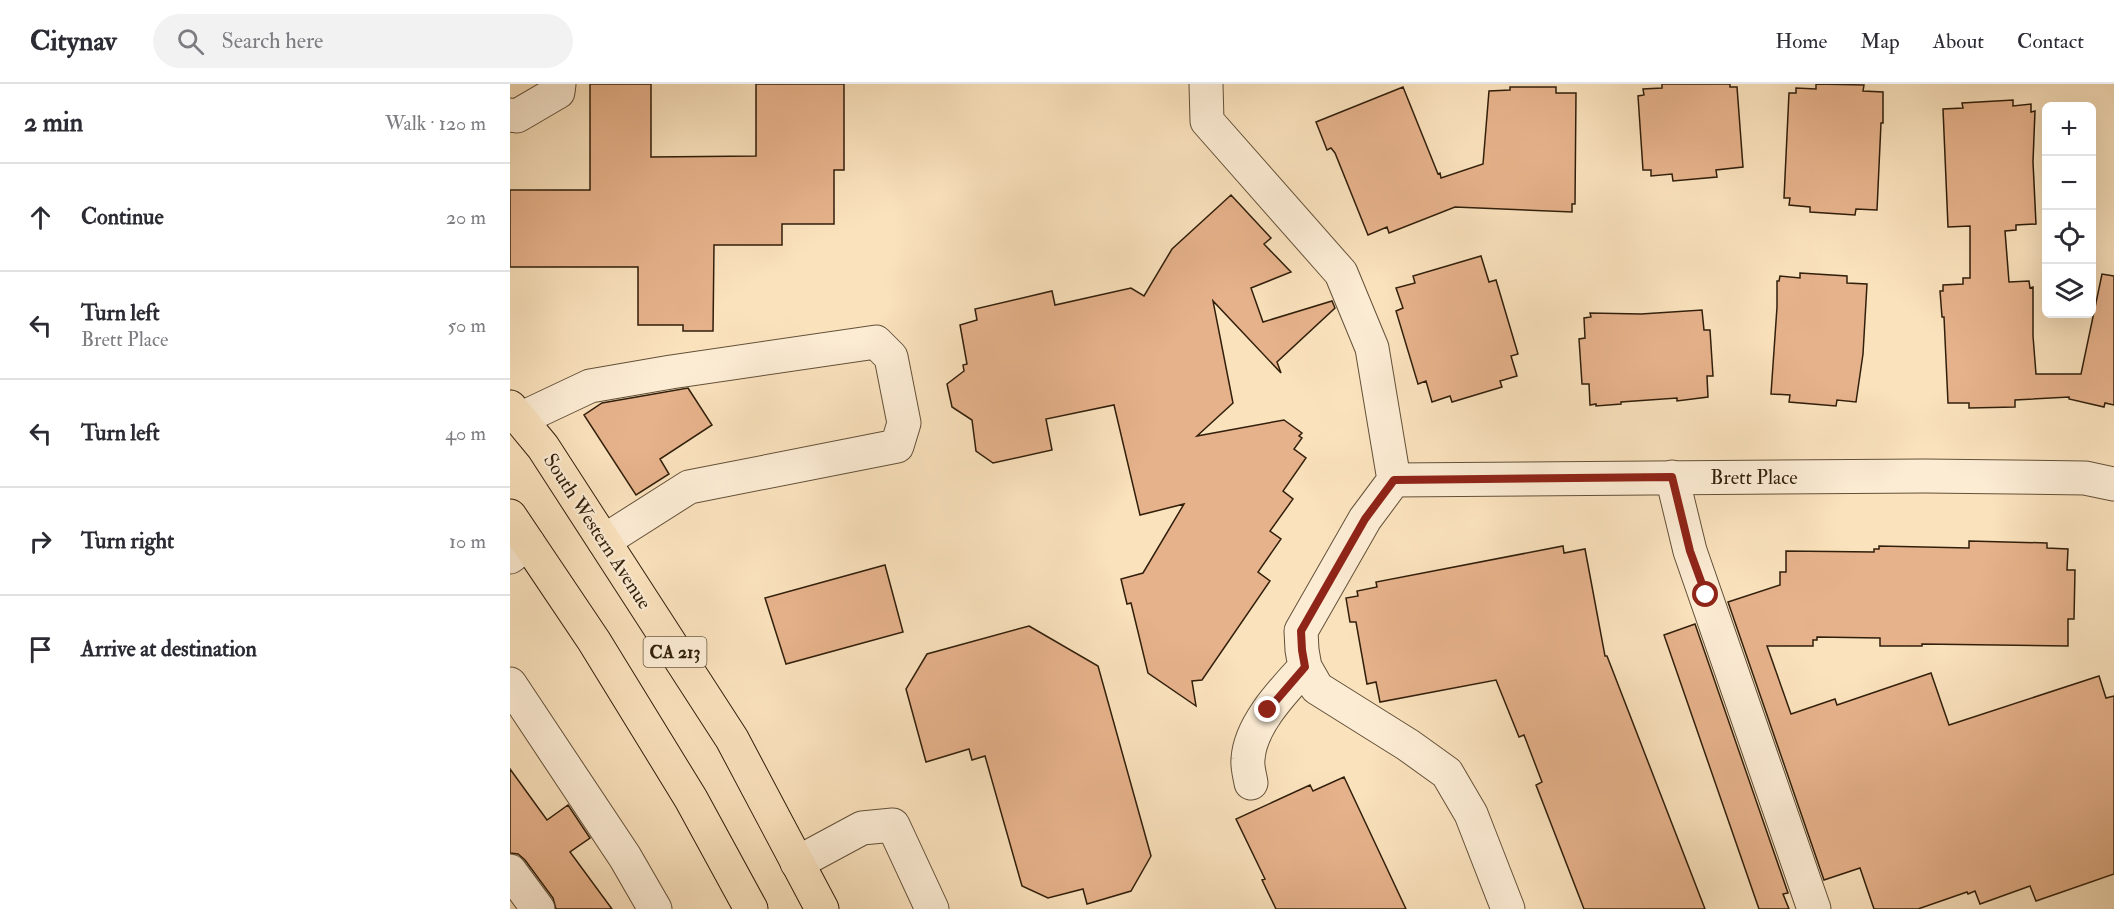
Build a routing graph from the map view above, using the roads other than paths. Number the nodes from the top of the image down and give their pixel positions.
1 (559, 84) edge
2 (1206, 84) edge
3 (510, 116) edge
4 (515, 413) edge
5 (1672, 477) junction
6 (1394, 480) junction
7 (2114, 484) edge
8 (510, 516) edge
9 (604, 542) junction
10 (519, 550) edge
11 (1305, 667) junction
12 (510, 684) edge
13 (1251, 783) dead end
14 (797, 863) junction
15 (510, 871) edge
16 (538, 909) edge
17 (655, 909) edge
18 (751, 909) edge
19 (822, 909) edge
20 (932, 909) edge
21 (1508, 909) edge
22 (1814, 909) edge

1 - 3 street
2 - 6 street
4 - 9 main road, South Western Avenue / CA 213
4 - 9 street
5 - 6 street, Brett Place
5 - 7 street, Brett Place
5 - 22 street
6 - 11 street
8 - 10 main road, CA 213
9 - 14 main road, South Western Avenue / CA 213
10 - 18 main road, CA 213
11 - 13 street
11 - 21 street
12 - 17 street
14 - 19 main road, South Western Avenue / CA 213
14 - 20 street
15 - 16 street

